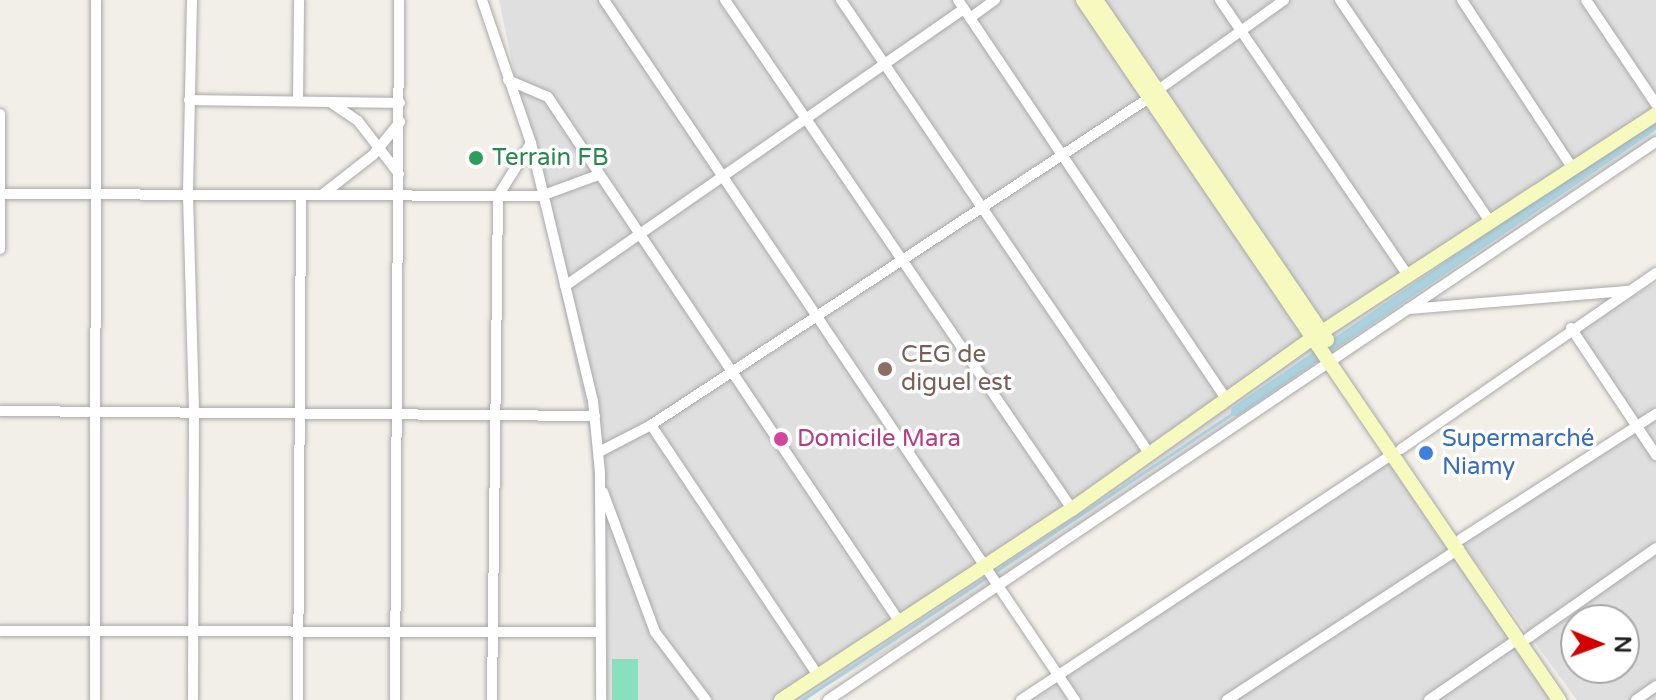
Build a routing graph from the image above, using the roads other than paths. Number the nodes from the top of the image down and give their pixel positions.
1 (96, 0) edge
2 (192, 0) edge
3 (299, 0) edge
4 (399, 0) edge
5 (482, 0) edge
6 (604, 0) edge
7 (725, 0) edge
8 (841, 0) edge
9 (995, 0) edge
10 (1083, 0) edge
11 (1096, 0) edge
12 (1220, 0) edge
13 (1284, 0) edge
14 (1340, 0) edge
15 (1462, 0) edge
16 (1586, 0) edge
17 (964, 9) edge
18 (1240, 30) junction
19 (883, 65) junction
20 (508, 80) junction
21 (1154, 94) junction
22 (189, 100) junction
23 (298, 101) junction
24 (323, 102) junction
25 (400, 103) junction
26 (1656, 104) edge
27 (0, 114) edge
28 (1656, 114) edge
29 (808, 117) junction
30 (400, 122) junction
31 (1656, 142) edge
32 (531, 143) junction
33 (380, 146) junction
34 (1061, 151) junction
35 (1573, 169) junction
36 (399, 174) junction
37 (598, 175) junction
38 (723, 177) junction
39 (0, 194) edge
40 (94, 195) junction
41 (188, 195) junction
42 (301, 196) junction
43 (321, 196) junction
44 (398, 196) junction
45 (498, 196) junction
46 (541, 196) junction
47 (980, 208) junction
48 (1491, 223) junction
49 (639, 238) junction
50 (0, 249) edge
51 (900, 258) junction
52 (1656, 273) edge
53 (1409, 277) junction
54 (1656, 280) edge
55 (1642, 283) junction
56 (565, 286) junction
57 (1629, 291) junction
58 (1406, 309) junction
59 (817, 317) junction
60 (1571, 328) junction
61 (1326, 347) junction
62 (732, 372) junction
63 (1227, 400) junction
64 (0, 411) edge
65 (93, 413) junction
66 (300, 413) junction
67 (397, 413) junction
68 (1656, 414) edge
69 (194, 415) junction
70 (496, 415) junction
71 (595, 416) junction
72 (651, 425) junction
73 (1638, 426) junction
74 (1396, 451) junction
75 (599, 452) junction
76 (1149, 453) junction
77 (1656, 455) edge
78 (600, 485) junction
79 (1072, 509) junction
80 (1460, 544) junction
81 (1656, 548) edge
82 (985, 568) junction
83 (996, 585) junction
84 (899, 621) junction
85 (192, 629) junction
86 (0, 631) edge
87 (394, 631) junction
88 (492, 631) junction
89 (94, 632) junction
90 (600, 632) junction
91 (299, 633) junction
92 (1523, 638) junction
93 (818, 675) junction
94 (1060, 679) junction
95 (1656, 686) edge
96 (95, 700) edge
97 (193, 700) edge
98 (298, 700) edge
99 (395, 700) edge
100 (492, 700) edge
101 (601, 700) edge
102 (706, 700) edge
103 (781, 700) edge
104 (828, 700) edge
105 (1021, 700) edge
106 (1075, 700) edge
107 (1227, 700) edge
108 (1429, 700) edge
109 (1559, 700) edge
110 (1570, 700) edge
111 (1636, 700) edge

1 - 40 street
2 - 22 street
3 - 23 street
4 - 25 street
5 - 20 street
6 - 38 street
7 - 29 street
8 - 19 street
9 - 17 street
10 - 21 street
11 - 21 street
12 - 18 street
13 - 18 street
14 - 48 street
15 - 35 street
16 - 26 street
17 - 19 street
17 - 34 street
18 - 21 street
18 - 53 street
19 - 29 street
19 - 47 street
20 - 32 street
20 - 37 street
21 - 34 street
21 - 61 street
22 - 23 street
22 - 41 street
23 - 24 street
24 - 25 street
24 - 33 street
25 - 30 street
27 - 39 street
28 - 35 street
29 - 38 street
29 - 51 street
30 - 33 street
30 - 36 street
31 - 58 street
32 - 45 street
32 - 46 street
33 - 36 street
33 - 43 street
34 - 47 street
34 - 63 street
35 - 48 street
36 - 44 street
37 - 46 street
37 - 49 street
38 - 49 street
38 - 59 street
39 - 40 street
39 - 50 street
40 - 41 street
40 - 65 street
41 - 42 street
41 - 69 street
42 - 43 street
42 - 66 street
43 - 44 street
44 - 45 street
44 - 67 street
45 - 46 street
45 - 70 street
46 - 56 street
47 - 51 street
47 - 76 street
48 - 53 street
49 - 56 street
49 - 62 street
51 - 59 street
51 - 79 street
52 - 55 street
53 - 61 street
54 - 55 street
55 - 57 street
56 - 71 street
57 - 58 street
57 - 60 street
58 - 61 street
59 - 62 street
59 - 82 street
60 - 73 street
60 - 74 street
61 - 63 street
61 - 74 street
61 - 83 street
62 - 72 street
62 - 84 street
63 - 76 street
64 - 65 street
65 - 69 street
65 - 89 street
66 - 67 street
66 - 69 street
66 - 91 street
67 - 70 street
67 - 87 street
68 - 73 street
69 - 85 street
70 - 71 street
70 - 88 street
71 - 75 street
72 - 75 street
72 - 93 street
73 - 77 street
73 - 80 street
74 - 80 street
74 - 94 street
75 - 78 street
76 - 79 street
78 - 90 street
78 - 102 street
79 - 82 street
80 - 92 street
80 - 107 street
81 - 92 street
82 - 83 street
82 - 84 street
83 - 94 street
83 - 104 street
84 - 93 street
85 - 89 street
85 - 91 street
85 - 97 street
86 - 89 street
87 - 88 street
87 - 91 street
87 - 99 street
88 - 90 street
88 - 100 street
89 - 96 street
90 - 101 street
91 - 98 street
92 - 108 street
92 - 109 street
92 - 110 street
93 - 103 street
94 - 105 street
94 - 106 street
95 - 111 street

